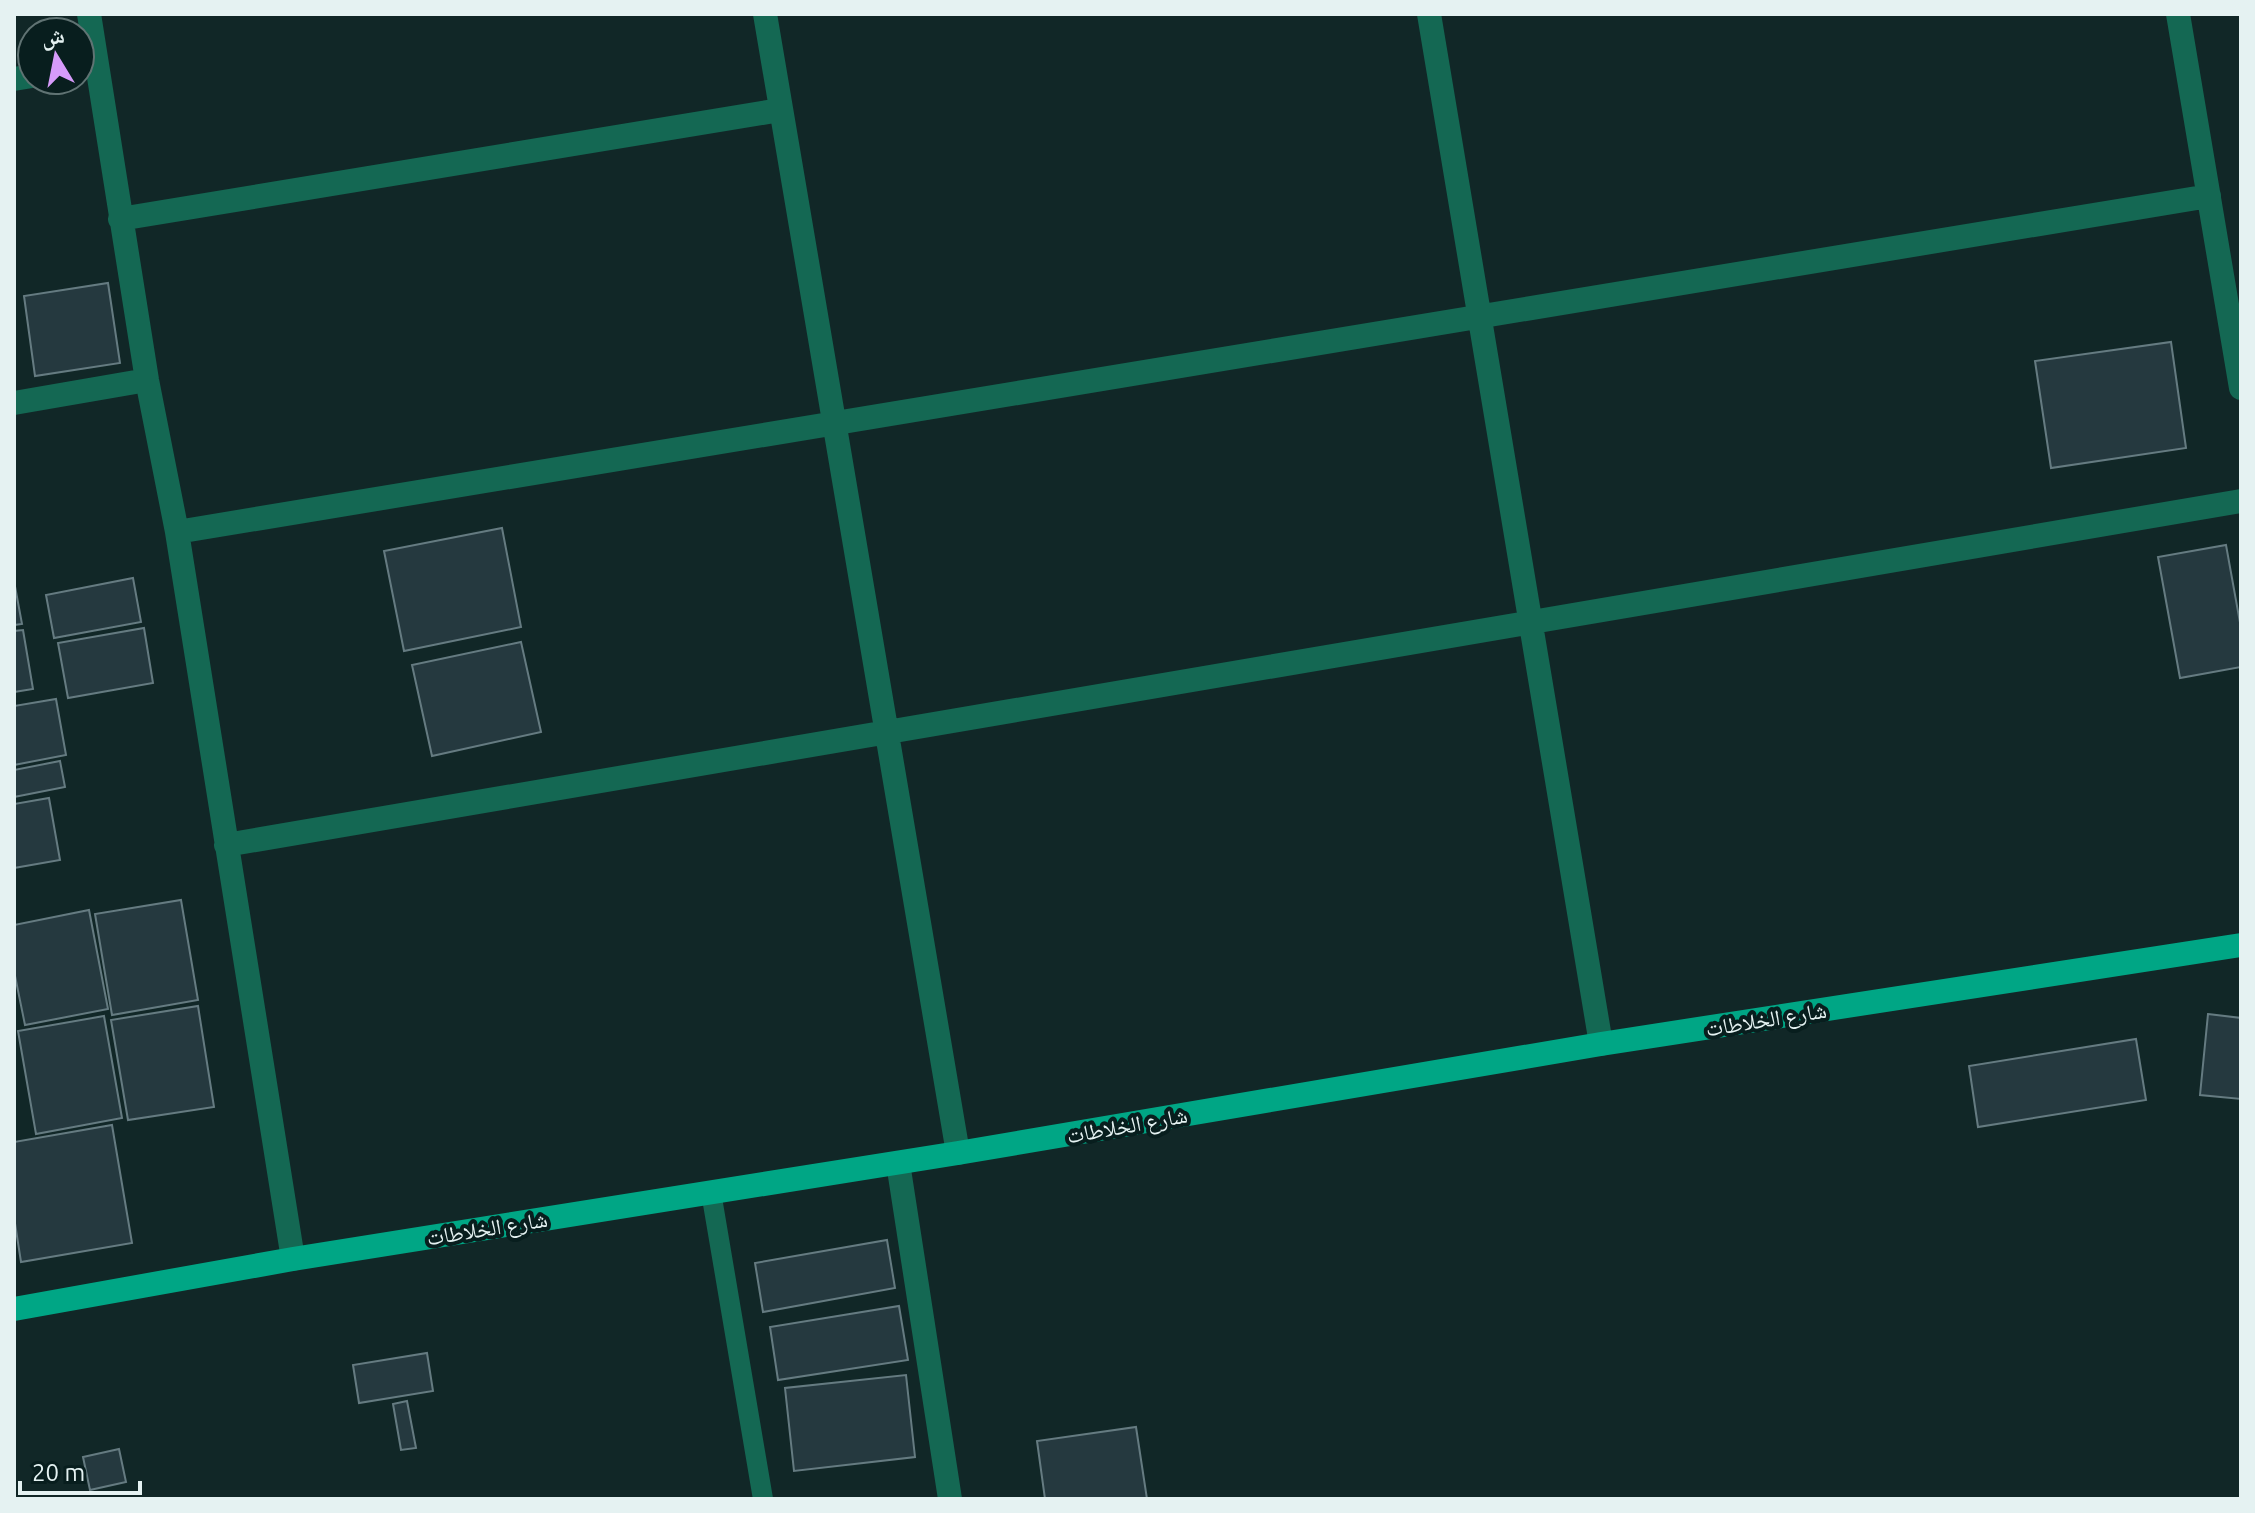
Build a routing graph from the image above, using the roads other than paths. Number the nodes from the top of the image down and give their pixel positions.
1 (765, 14) edge
2 (1429, 14) edge
3 (2178, 14) edge
4 (94, 96) edge
5 (780, 110) junction
6 (2209, 196) junction
7 (120, 219) junction
8 (1479, 317) junction
9 (147, 380) junction
10 (2241, 388) edge
11 (14, 403) edge
12 (836, 424) junction
13 (2241, 501) edge
14 (177, 532) junction
15 (1533, 621) junction
16 (888, 730) junction
17 (226, 845) junction
18 (2241, 945) edge
19 (1601, 1044) junction
20 (958, 1153) junction
21 (898, 1163) junction
22 (711, 1192) junction
23 (293, 1259) junction
24 (14, 1309) edge
25 (763, 1499) edge
26 (950, 1499) edge

1 - 5 street
2 - 8 street
3 - 6 street
4 - 7 street
5 - 7 street
5 - 12 street
6 - 8 street
6 - 10 street
7 - 9 street
8 - 12 street
8 - 15 street
9 - 11 street
9 - 14 street
12 - 14 street
12 - 16 street
13 - 15 street
14 - 17 street
15 - 16 street
15 - 19 street
16 - 17 street
16 - 20 street
17 - 23 street
18 - 19 main road, شارع الخلاطات
19 - 20 main road, شارع الخلاطات
20 - 21 main road, شارع الخلاطات
21 - 22 main road, شارع الخلاطات
21 - 26 street
22 - 23 main road, شارع الخلاطات
22 - 25 lane
23 - 24 main road, شارع الخلاطات

